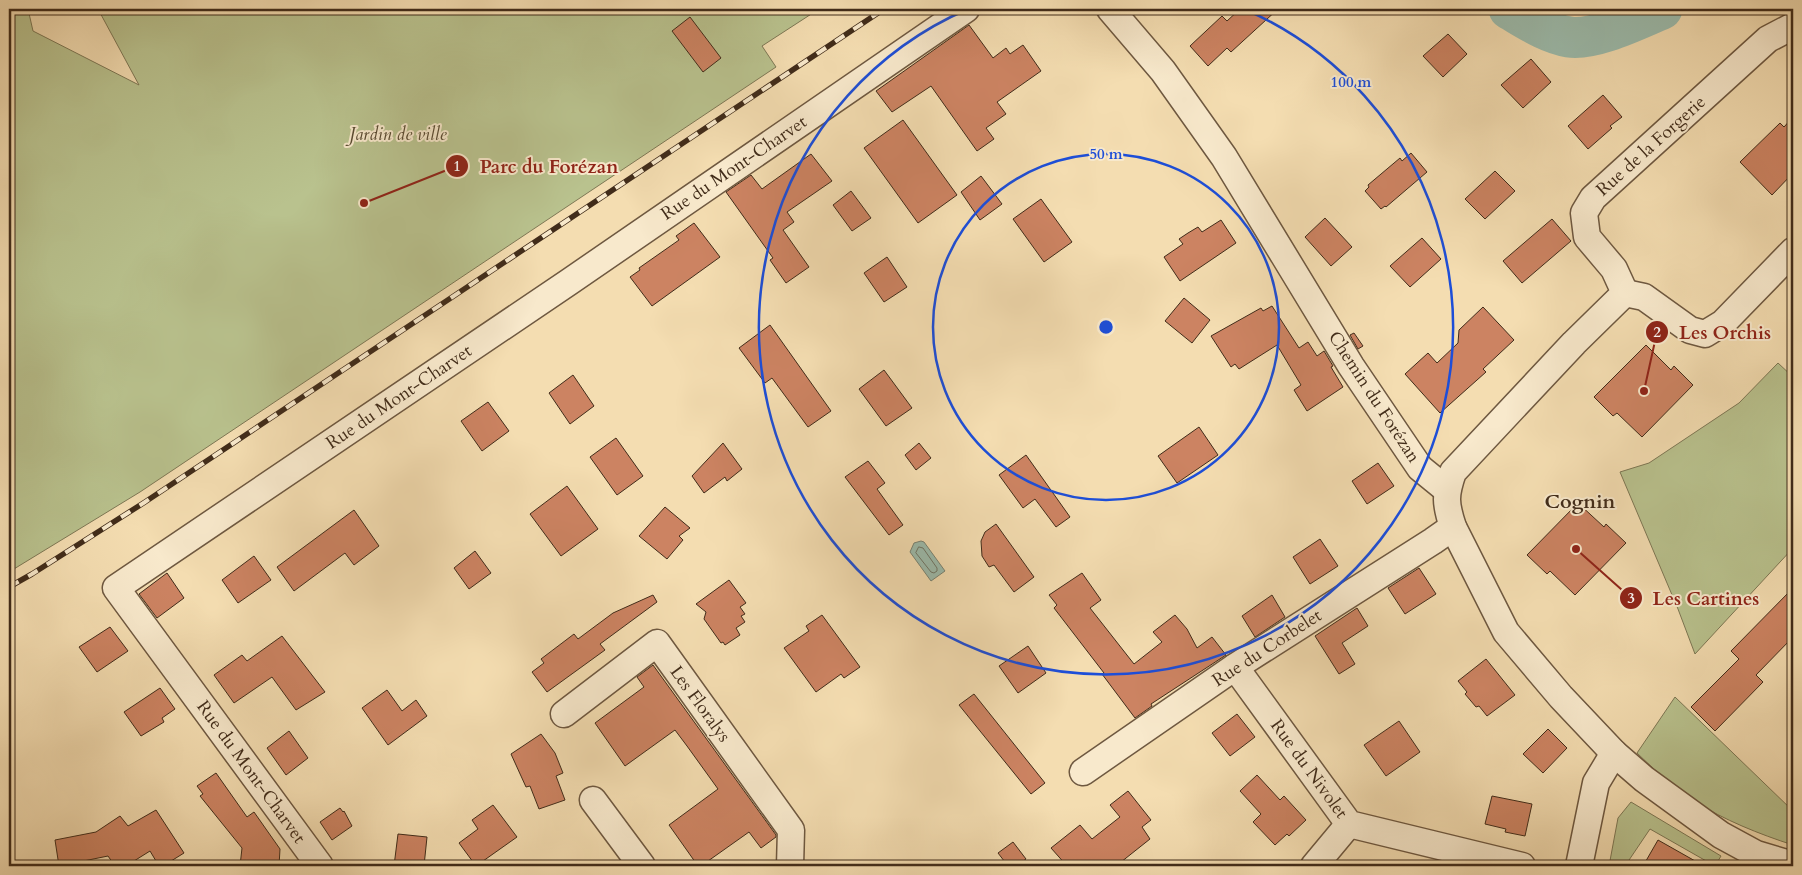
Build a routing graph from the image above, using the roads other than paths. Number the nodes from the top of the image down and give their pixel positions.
1 (966, 9) edge
2 (1110, 9) edge
3 (1793, 26) edge
4 (1793, 251) edge
5 (1624, 293) junction
6 (1446, 490) junction
7 (1452, 527) junction
8 (1235, 667) junction
9 (564, 714) dead end
10 (1614, 752) junction
11 (1083, 772) dead end
12 (593, 800) dead end
13 (1349, 824) junction
14 (1793, 865) edge
15 (320, 866) edge
16 (642, 866) edge
17 (790, 866) edge
18 (1314, 866) edge
19 (1522, 866) edge
20 (1579, 866) edge

1 - 15 street, Rue du Mont-Charvet
2 - 6 street, Chemin du Forézan
3 - 5 street, Rue de la Forgerie
4 - 5 street
5 - 6 street
6 - 7 street
7 - 8 street, Rue du Corbelet
7 - 10 street
8 - 11 street, Rue du Corbelet
8 - 13 street, Rue du Nivolet
9 - 17 street, Les Floralys
10 - 14 street
10 - 20 street
12 - 16 street
13 - 18 street
13 - 19 street, Rue du Nivolet

